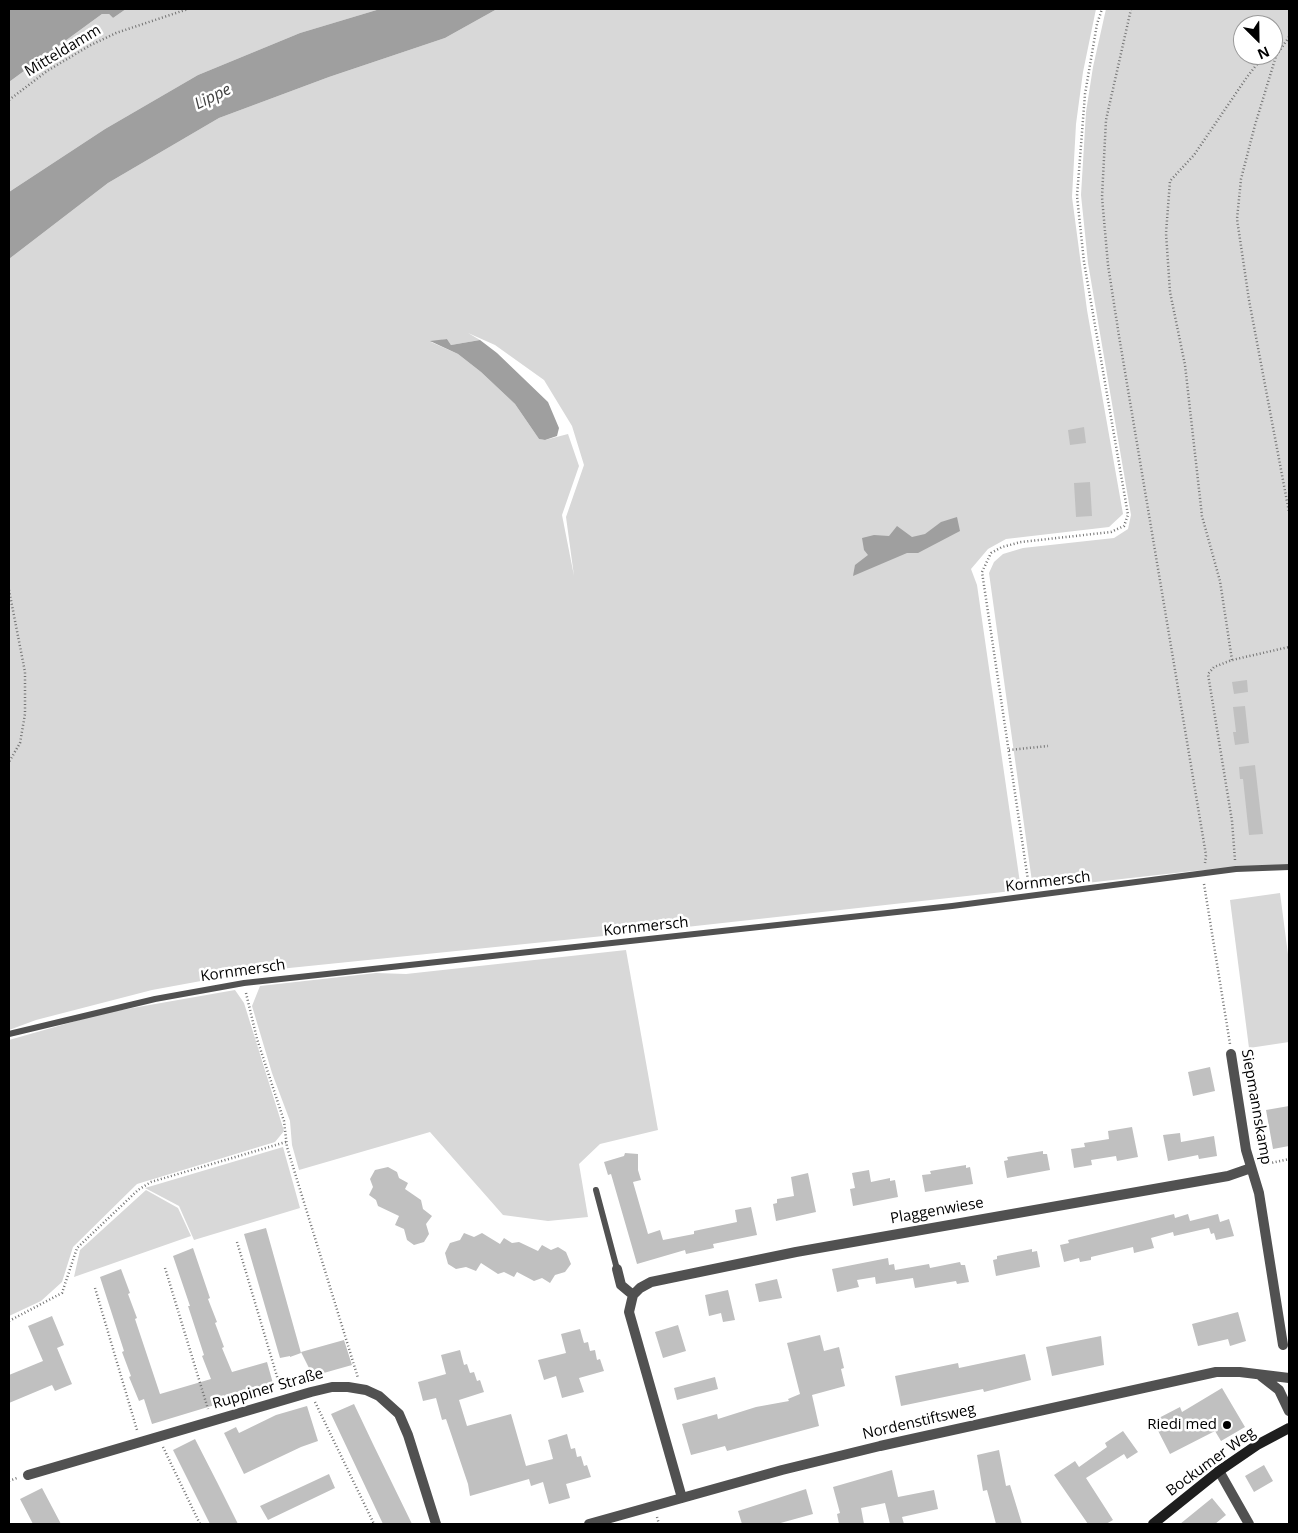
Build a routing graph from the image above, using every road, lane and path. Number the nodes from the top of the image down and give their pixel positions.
1 (188, 9) edge
2 (1102, 9) edge
3 (1131, 9) edge
4 (1256, 65) edge
5 (1273, 65) edge
6 (9, 100) edge
7 (1289, 512) edge
8 (9, 590) edge
9 (1289, 647) edge
10 (1232, 660) junction
11 (1048, 746) dead end
12 (1009, 750) junction
13 (9, 762) edge
14 (1289, 867) edge
15 (1236, 869) junction
16 (1204, 873) junction
17 (1030, 897) junction
18 (244, 983) junction
19 (9, 1034) edge
20 (1231, 1054) joint
21 (286, 1142) junction
22 (1289, 1159) edge
23 (1270, 1162) dead end
24 (1251, 1168) junction
25 (596, 1190) dead end
26 (238, 1242) dead end
27 (164, 1268) dead end
28 (617, 1269) joint
29 (94, 1288) dead end
30 (633, 1295) junction
31 (9, 1321) edge
32 (1283, 1345) dead end
33 (1260, 1375) junction
34 (1289, 1378) edge
35 (362, 1389) junction
36 (310, 1392) junction
37 (284, 1400) junction
38 (1289, 1411) edge
39 (212, 1421) junction
40 (1289, 1428) edge
41 (158, 1437) junction
42 (140, 1442) junction
43 (1219, 1471) junction
44 (28, 1475) dead end
45 (682, 1498) junction
46 (200, 1524) edge
47 (374, 1524) edge
48 (436, 1524) edge
49 (589, 1524) edge
50 (1153, 1524) edge
51 (1249, 1524) edge

1 - 6 path, Mitteldamm
2 - 12 path
3 - 16 path, Siepmannskamp
4 - 10 path
5 - 7 path
8 - 13 path
9 - 10 path
10 - 15 path
11 - 12 path
12 - 17 path
14 - 15 lane, Kornmersch
15 - 16 lane, Kornmersch
16 - 17 lane, Kornmersch
16 - 20 path, Siepmannskamp
17 - 18 lane, Kornmersch
18 - 19 lane, Kornmersch
18 - 21 path
20 - 24 street, Siepmannskamp
21 - 31 path
21 - 35 path
22 - 23 path
24 - 30 street, Plaggenwiese
24 - 32 street, Siepmannskamp
25 - 28 lane
26 - 37 path
27 - 39 path
28 - 30 street
29 - 42 path
30 - 45 street
33 - 34 street, Nordenstiftsweg
33 - 38 street
33 - 45 street, Nordenstiftsweg
35 - 36 street, Ruppiner Straße
35 - 48 street, Ruppiner Straße
36 - 37 street, Ruppiner Straße
36 - 47 path
37 - 39 street, Ruppiner Straße
39 - 41 street, Ruppiner Straße
40 - 43 main road, Bockumer Weg
41 - 42 street, Ruppiner Straße
41 - 46 path
42 - 44 street, Ruppiner Straße
43 - 50 main road, Bockumer Weg
43 - 51 street
45 - 49 street, Nordenstiftsweg

